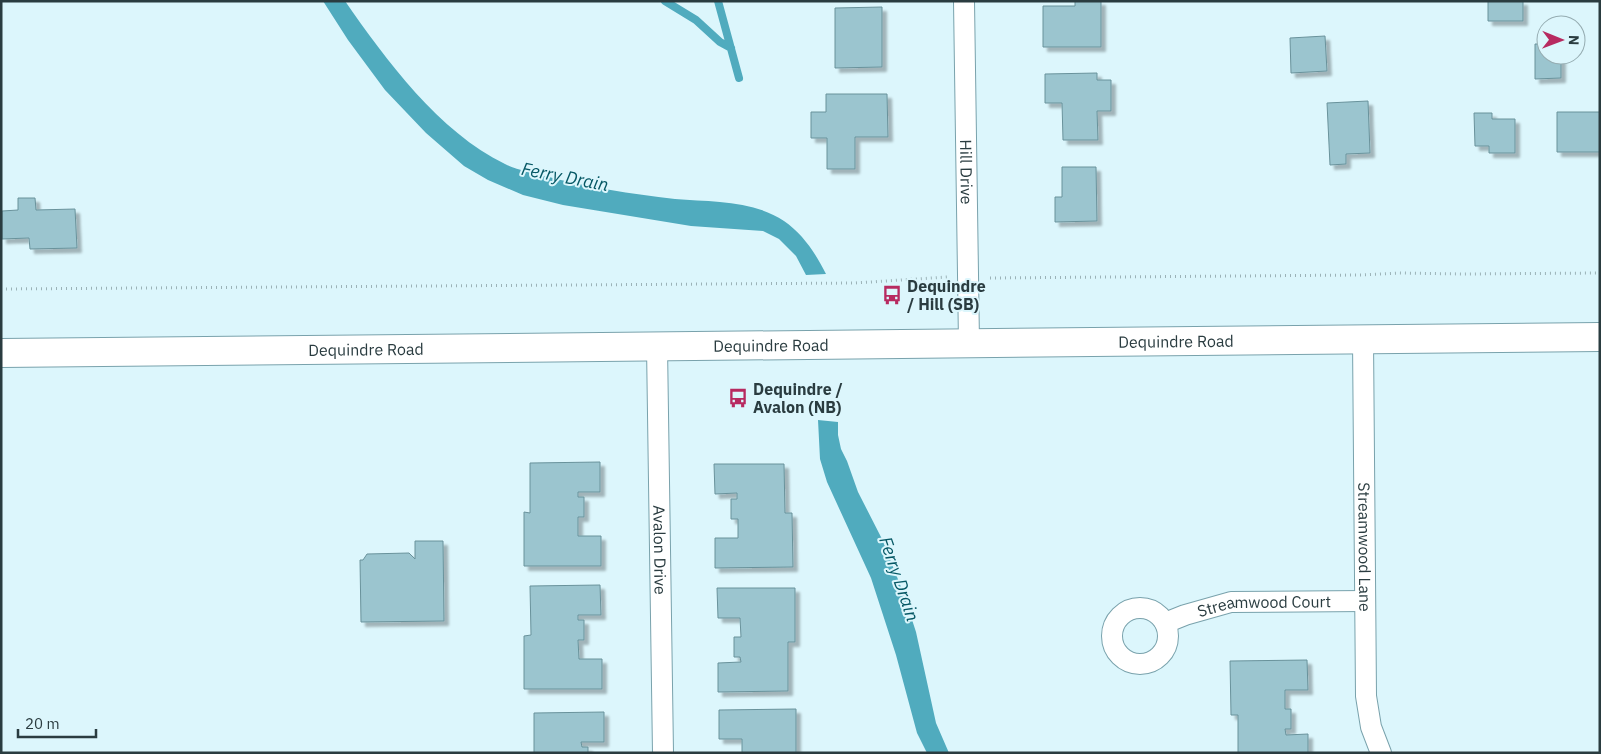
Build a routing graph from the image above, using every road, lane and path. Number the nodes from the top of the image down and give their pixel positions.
1 (964, 1) edge
2 (1600, 273) edge
3 (948, 277) dead end
4 (987, 278) dead end
5 (1, 289) edge
6 (1600, 337) edge
7 (1363, 339) junction
8 (969, 344) junction
9 (657, 346) junction
10 (1, 353) edge
11 (1365, 601) junction
12 (1165, 623) dead end
13 (663, 753) edge
14 (1381, 753) edge

1 - 8 street, Hill Drive
2 - 4 path
3 - 5 path
6 - 7 main road, Dequindre Road
7 - 8 main road, Dequindre Road
7 - 11 street, Streamwood Lane
8 - 9 main road, Dequindre Road
9 - 10 main road, Dequindre Road
9 - 13 street, Avalon Drive
11 - 12 street, Streamwood Court
11 - 14 street, Streamwood Lane

